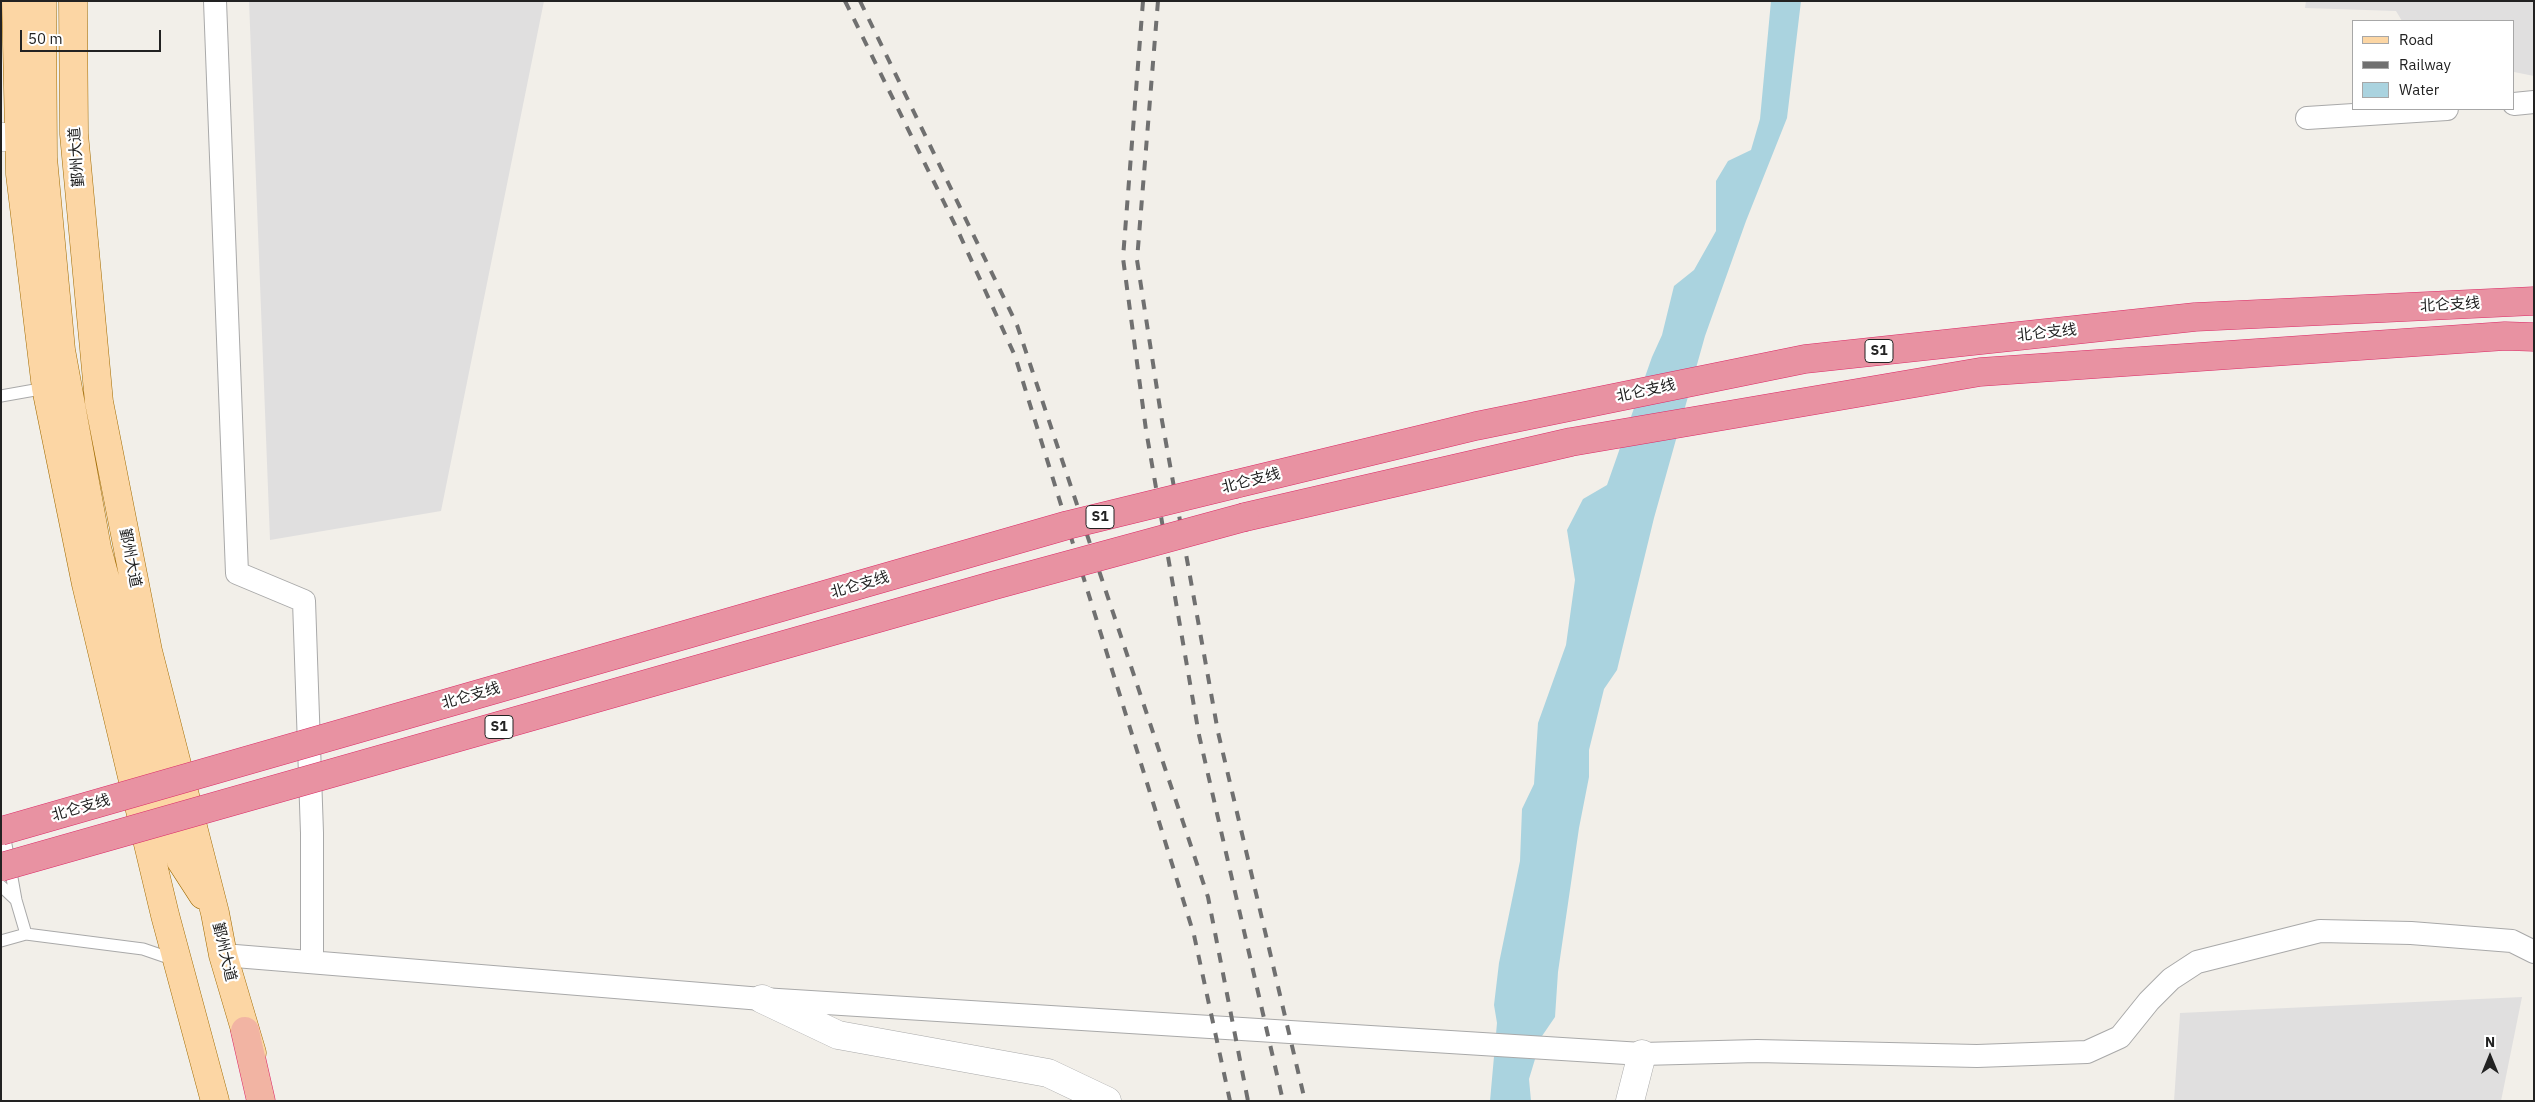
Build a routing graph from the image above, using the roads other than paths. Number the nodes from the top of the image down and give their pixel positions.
1 (16, 1) edge
2 (42, 1) edge
3 (73, 1) edge
4 (215, 1) edge
5 (2534, 102) edge
6 (2515, 104) edge
7 (2431, 110) edge
8 (2307, 118) dead end
9 (10, 137) edge
10 (11, 174) edge
11 (2534, 301) edge
12 (2534, 337) edge
13 (46, 388) junction
14 (1, 396) edge
15 (1, 818) edge
16 (1, 831) edge
17 (1, 867) edge
18 (1, 886) edge
19 (16, 900) junction
20 (215, 913) junction
21 (26, 934) junction
22 (1, 941) edge
23 (2534, 952) edge
24 (223, 955) junction
25 (177, 960) junction
26 (312, 962) junction
27 (762, 999) junction
28 (245, 1031) junction
29 (1642, 1054) junction
30 (215, 1101) edge
31 (261, 1101) edge
32 (269, 1101) edge
33 (1108, 1101) edge
34 (1630, 1101) edge

1 - 9 main road
2 - 20 main road
3 - 20 main road, 鄞州大道
4 - 26 street
5 - 6 street
7 - 8 street
9 - 10 main road
10 - 13 main road
11 - 16 highway, 北仑支线 / S1, bridge
12 - 17 highway, S1, bridge
13 - 14 lane
13 - 25 main road
15 - 19 lane
18 - 19 lane
19 - 21 lane
20 - 24 main road, 鄞州大道
21 - 22 lane
21 - 25 lane
23 - 29 street
24 - 26 street
24 - 28 main road, 鄞州大道
25 - 30 main road
26 - 27 street
27 - 29 street
27 - 33 street
28 - 31 highway
28 - 32 main road, 鄞州大道
29 - 34 street

